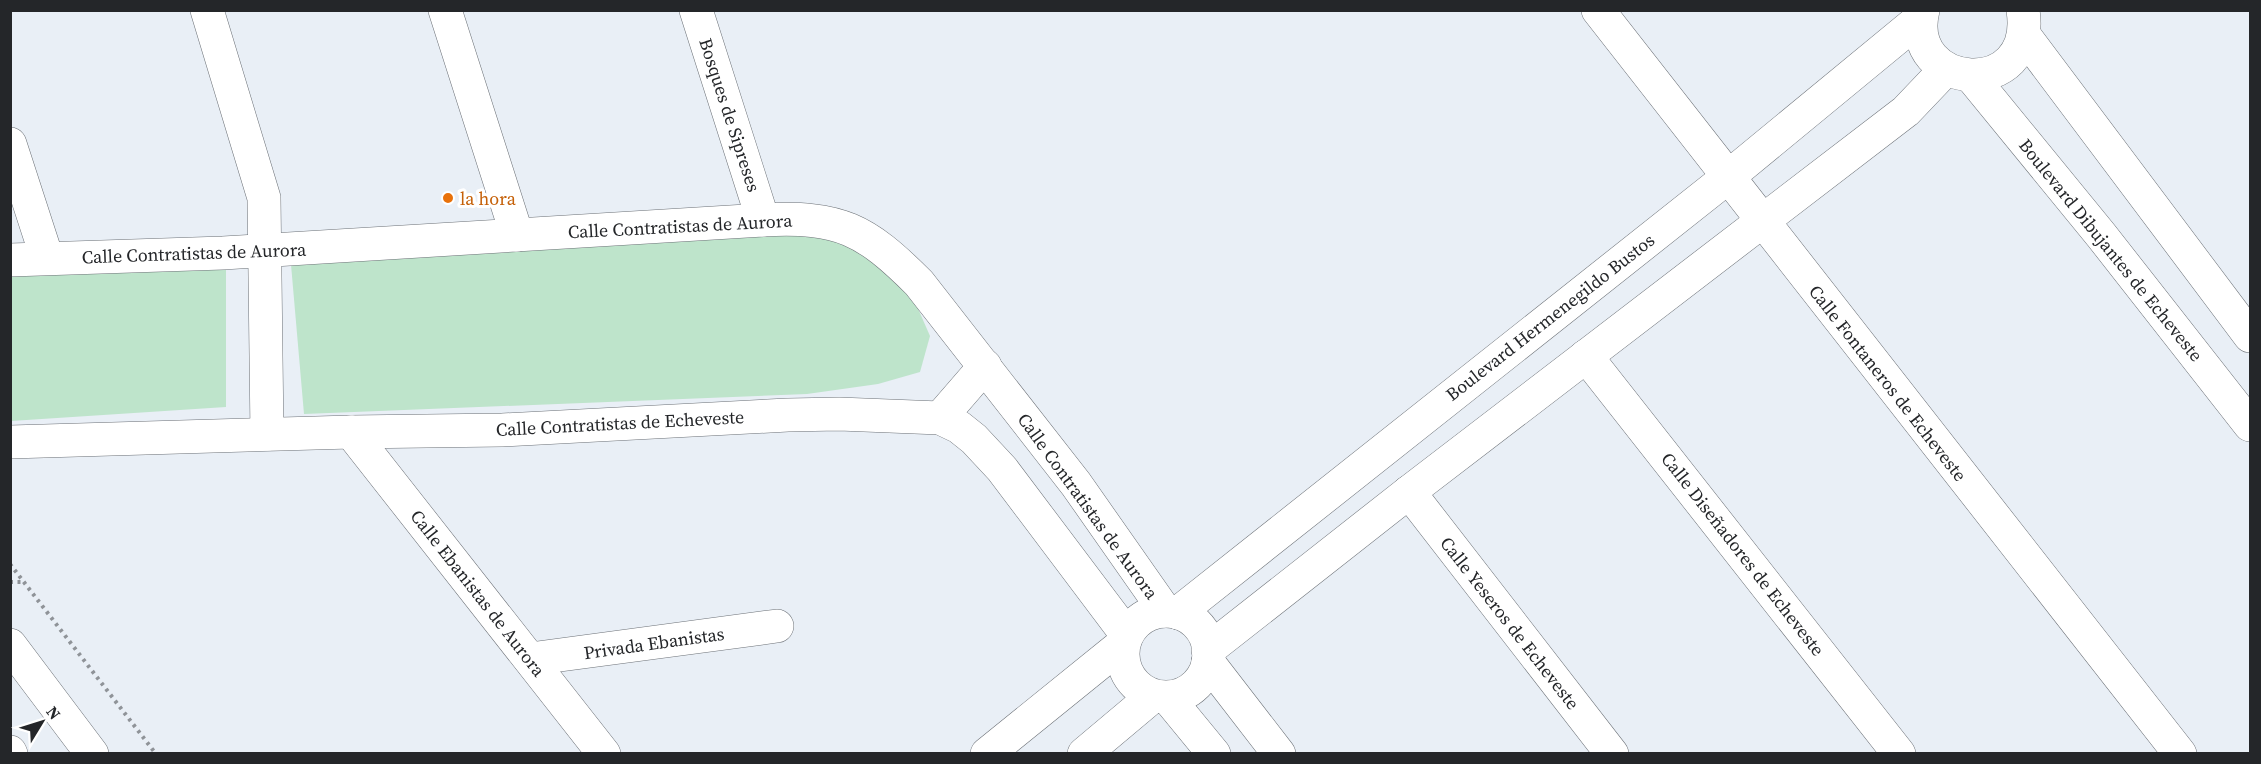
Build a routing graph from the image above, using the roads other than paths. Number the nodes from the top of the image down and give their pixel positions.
1 (207, 10) edge
2 (445, 10) edge
3 (696, 10) edge
4 (1598, 10) edge
5 (1922, 14) edge
6 (2023, 23) edge
7 (1958, 73) junction
8 (10, 144) edge
9 (1728, 177) junction
10 (764, 220) junction
11 (1762, 222) junction
12 (517, 235) junction
13 (263, 250) junction
14 (47, 258) junction
15 (10, 260) edge
16 (2250, 336) edge
17 (1586, 356) junction
18 (985, 366) junction
19 (940, 418) junction
20 (2250, 425) edge
21 (351, 432) junction
22 (267, 434) junction
23 (11, 442) edge
24 (1408, 492) junction
25 (1171, 612) junction
26 (777, 626) dead end
27 (1125, 640) junction
28 (10, 645) edge
29 (1208, 656) junction
30 (530, 659) junction
31 (1161, 697) junction
32 (92, 753) edge
33 (604, 753) edge
34 (987, 753) edge
35 (1084, 753) edge
36 (1214, 753) edge
37 (1279, 753) edge
38 (1612, 753) edge
39 (1899, 753) edge
40 (2180, 753) edge

1 - 13 street
2 - 12 street
3 - 10 street, Bosques de Sipreses
4 - 9 street, Calle Fontaneros de Echeveste
5 - 7 street, Boulevard Dibujantes de Echeveste
5 - 9 street, Boulevard Hermenegildo Bustos
6 - 7 street
6 - 16 street
7 - 11 street
7 - 20 street, Boulevard Dibujantes de Echeveste
8 - 14 street
9 - 11 street, Calle Fontaneros de Echeveste
9 - 25 street, Boulevard Hermenegildo Bustos
10 - 12 street, Calle Contratistas de Aurora
10 - 18 street, Calle Contratistas de Aurora
11 - 17 street
11 - 40 street, Calle Fontaneros de Echeveste
12 - 13 street, Calle Contratistas de Aurora
13 - 14 street, Calle Contratistas de Aurora
13 - 22 street
14 - 15 street, Calle Contratistas de Aurora
17 - 24 street
17 - 39 street, Calle Diseñadores de Echeveste
18 - 19 street
18 - 25 street, Calle Contratistas de Aurora
19 - 21 street, Calle Contratistas de Echeveste
19 - 27 street, Calle Contratistas de Echeveste
21 - 22 street, Calle Contratistas de Echeveste
21 - 30 street, Calle Ebanistas de Aurora
22 - 23 street, Calle Contratistas de Echeveste
24 - 29 street
24 - 38 street, Calle Yeseros de Echeveste
25 - 27 street
25 - 29 street
26 - 30 street, Privada Ebanistas
27 - 31 street
27 - 34 street
28 - 32 street
29 - 31 street
29 - 37 street
30 - 33 street, Calle Ebanistas de Aurora
31 - 35 street
31 - 36 street

